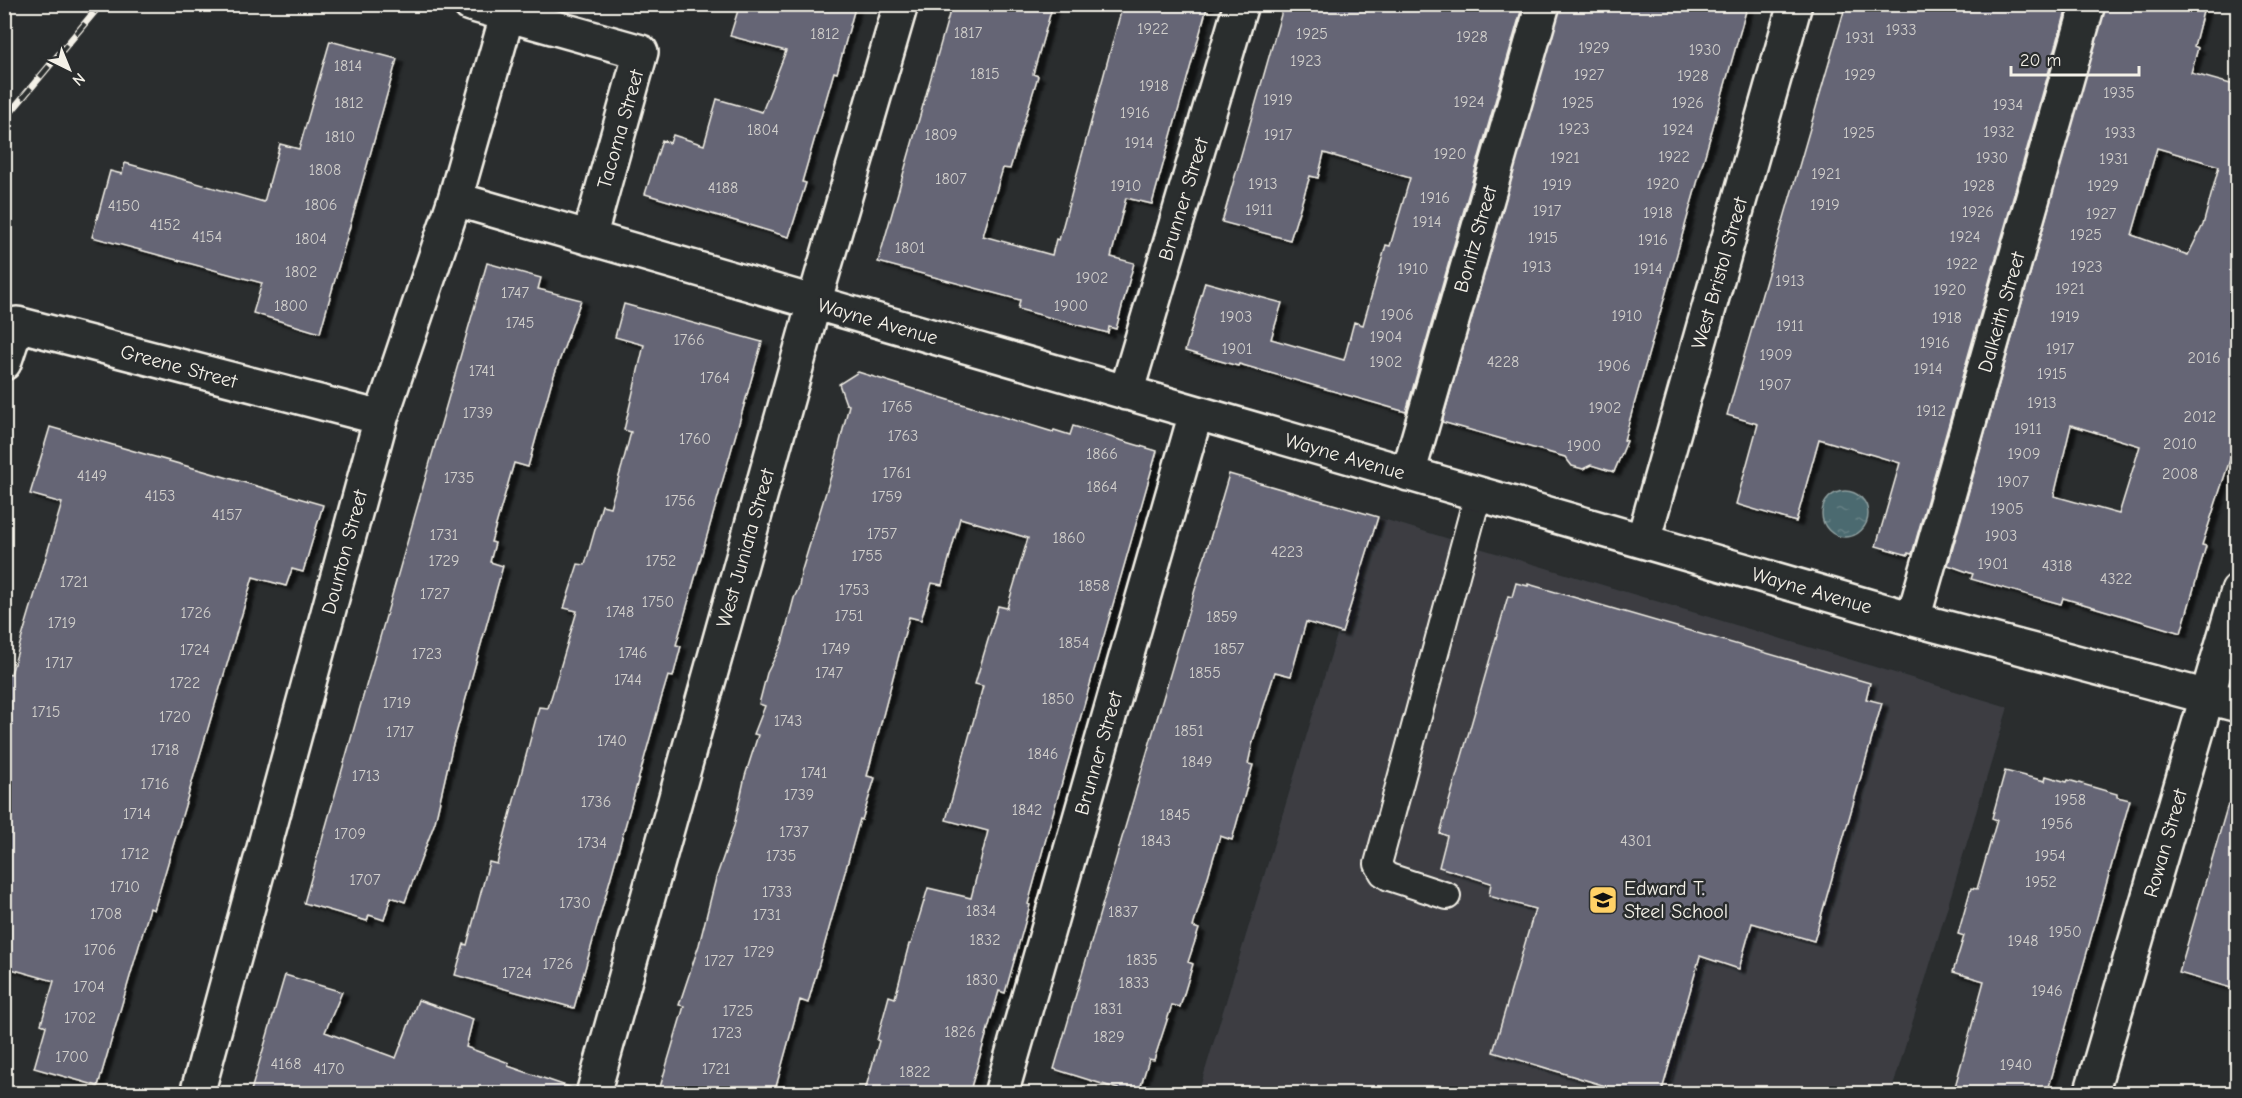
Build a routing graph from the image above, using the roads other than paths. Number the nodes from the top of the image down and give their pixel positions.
1 (470, 4) edge
2 (900, 4) edge
3 (1241, 4) edge
4 (1543, 4) edge
5 (1795, 4) edge
6 (2088, 4) edge
7 (507, 16) junction
8 (454, 199) junction
9 (590, 238) junction
10 (813, 303) junction
11 (4, 363) edge
12 (1126, 393) junction
13 (1196, 413) junction
14 (381, 418) junction
15 (1408, 474) junction
16 (1478, 494) junction
17 (1643, 541) junction
18 (2238, 591) edge
19 (1913, 620) junction
20 (2223, 701) edge
21 (1448, 896) dead end
22 (197, 1094) edge
23 (593, 1094) edge
24 (1001, 1094) edge
25 (2091, 1094) edge

1 - 7 street, Tacoma Street
2 - 10 street, West Juniata Street
3 - 12 street, Brunner Street
4 - 15 street, Bonitz Street
5 - 17 street, West Bristol Street
6 - 19 street, Dalkeith Street
7 - 8 street, Dounton Street
7 - 9 street, Tacoma Street
8 - 9 street, Wayne Avenue
8 - 14 street, Dounton Street
9 - 10 street, Wayne Avenue
10 - 12 street, Wayne Avenue
10 - 23 street, West Juniata Street
11 - 14 street, Greene Street
12 - 13 street, Wayne Avenue
13 - 15 street, Wayne Avenue
13 - 24 street, Brunner Street
14 - 22 street, Dounton Street
15 - 16 street, Wayne Avenue
16 - 17 street, Wayne Avenue
16 - 21 lane
17 - 19 street, Wayne Avenue
18 - 20 street, Rowan Street
19 - 20 street, Wayne Avenue
20 - 25 street, Rowan Street

